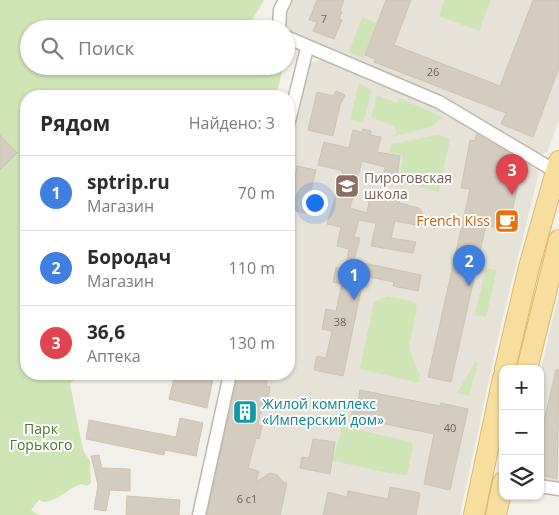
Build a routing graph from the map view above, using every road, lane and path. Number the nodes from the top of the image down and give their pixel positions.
1 (285, 0) edge
2 (279, 20) edge
3 (295, 42) edge
4 (307, 48) junction
5 (295, 97) edge
6 (557, 166) edge
7 (559, 240) edge
8 (506, 365) edge
9 (528, 365) edge
10 (229, 380) edge
11 (499, 397) edge
12 (544, 487) edge
13 (559, 489) edge
14 (499, 500) edge
15 (199, 515) edge
16 (474, 515) edge
17 (496, 515) edge

1 - 2 street
3 - 4 street
4 - 5 street
4 - 6 street
6 - 8 main road
7 - 9 main road
10 - 15 street
11 - 16 main road
12 - 13 street
14 - 17 main road

